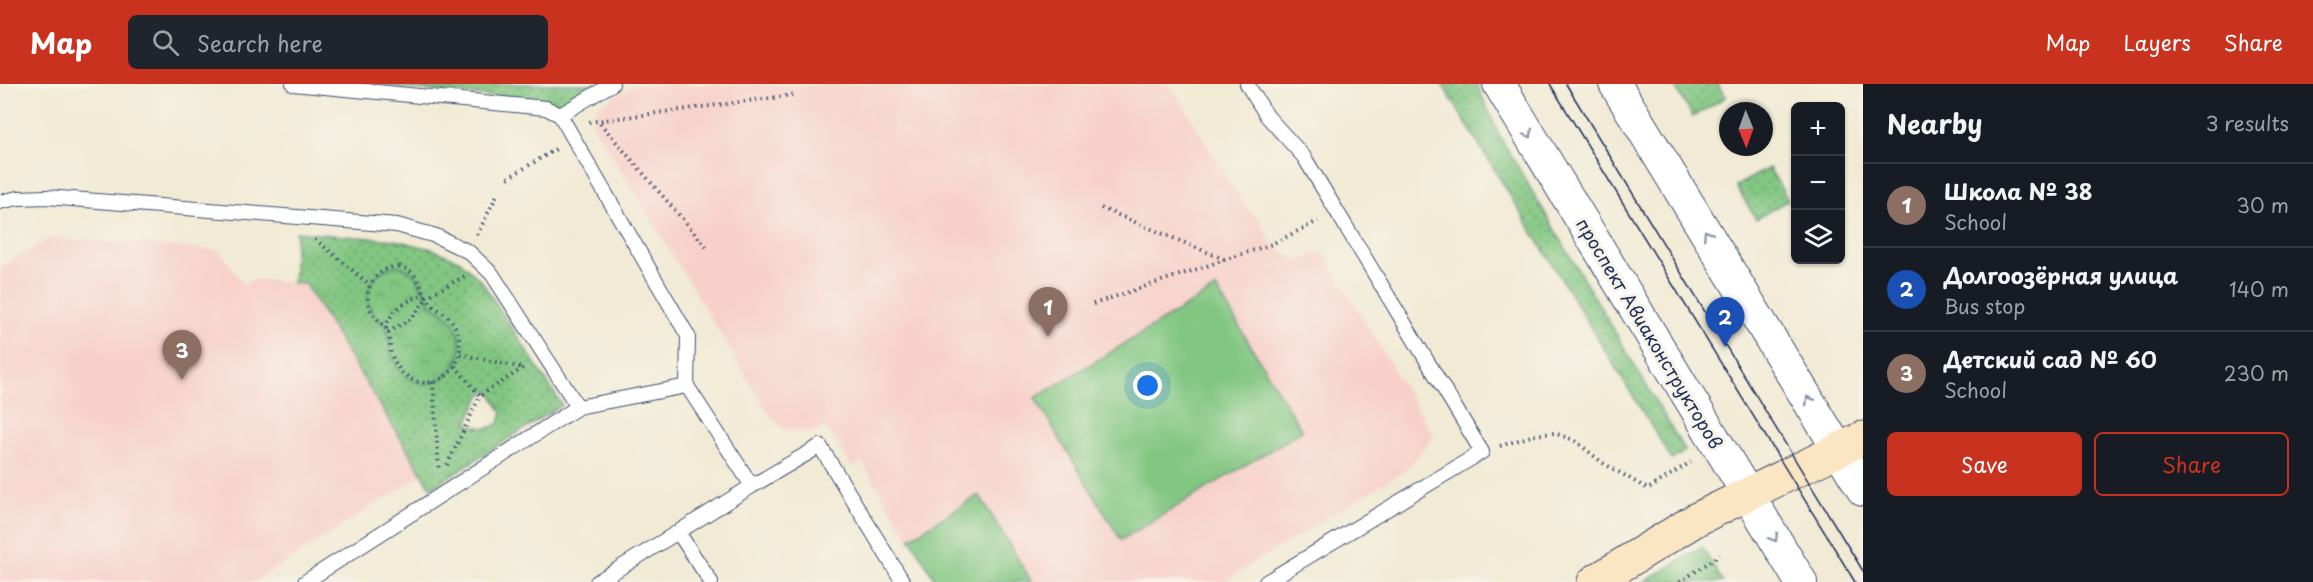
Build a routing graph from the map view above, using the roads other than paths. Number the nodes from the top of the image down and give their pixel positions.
1 (293, 84) edge
2 (612, 84) edge
3 (1247, 84) edge
4 (1499, 84) edge
5 (1615, 84) edge
6 (560, 115) junction
7 (0, 202) edge
8 (687, 386) junction
9 (578, 407) junction
10 (1851, 444) edge
11 (752, 486) junction
12 (1863, 490) edge
13 (1748, 494) junction
14 (678, 532) junction
15 (305, 582) edge
16 (597, 582) edge
17 (711, 582) edge
18 (903, 582) edge
19 (1266, 582) edge
20 (1594, 582) edge
21 (1801, 582) edge

1 - 6 lane
2 - 6 lane
3 - 19 lane
4 -> 13 street, проспект Авиаконструкторов
10 -> 5 street
6 - 8 lane
7 - 9 lane
8 - 9 lane
8 - 11 lane
9 - 15 lane
10 - 12 street
10 - 13 main road
11 - 14 lane
11 - 18 lane
13 - 20 main road
13 -> 21 street, проспект Авиаконструкторов
14 - 16 lane
14 - 17 lane

